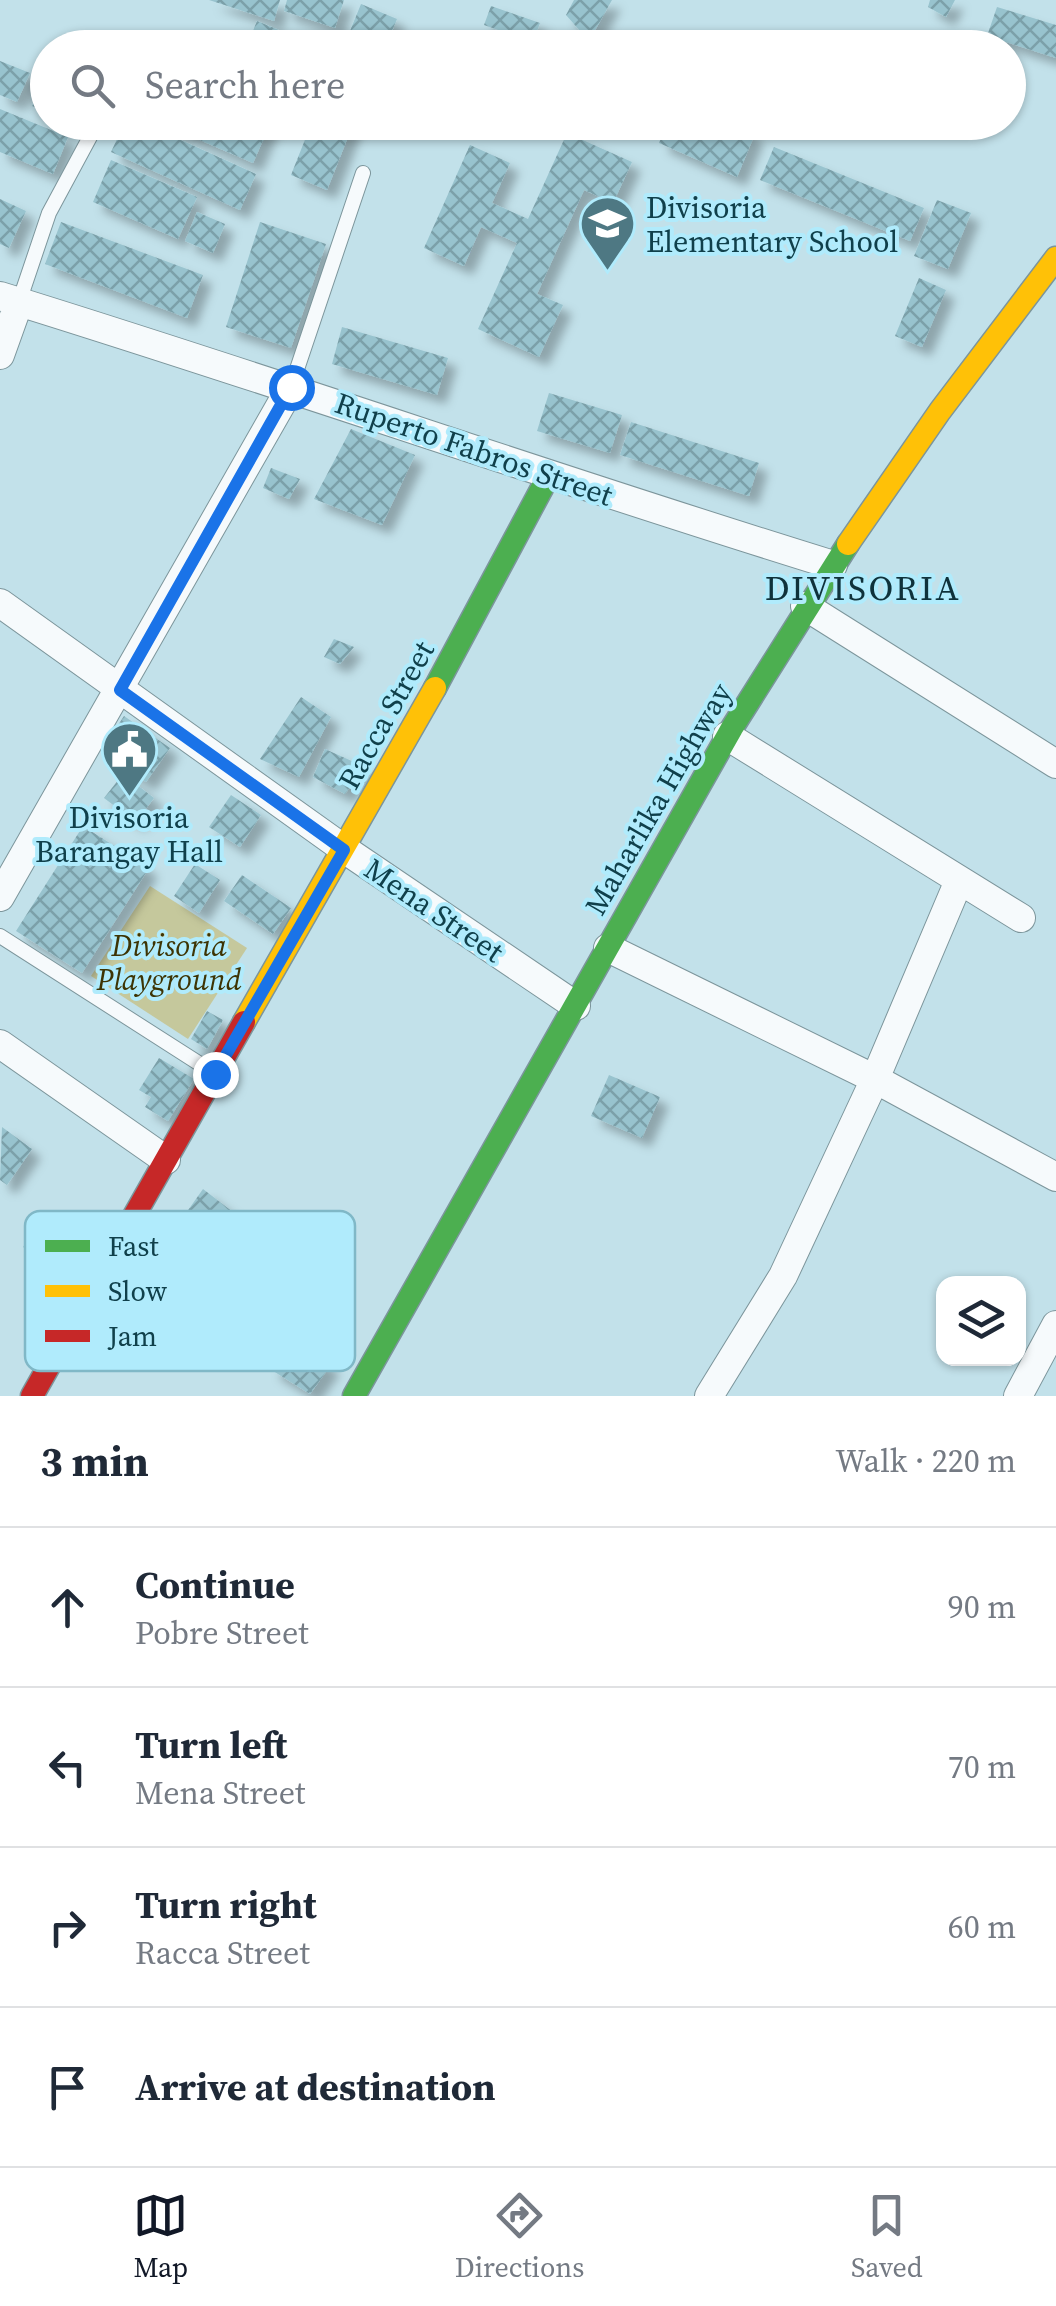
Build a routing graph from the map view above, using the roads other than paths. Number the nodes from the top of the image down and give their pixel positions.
1 (88, 140) edge
2 (363, 173) dead end
3 (1056, 258) edge
4 (9, 299) edge
5 (0, 356) edge
6 (291, 387) junction
7 (548, 477) junction
8 (833, 565) junction
9 (0, 603) edge
10 (805, 606) junction
11 (120, 690) junction
12 (727, 736) junction
13 (1056, 764) edge
14 (344, 850) junction
15 (958, 883) junction
16 (0, 897) edge
17 (1020, 918) dead end
18 (0, 936) edge
19 (608, 948) junction
20 (576, 1006) junction
21 (0, 1044) edge
22 (215, 1074) junction
23 (876, 1079) junction
24 (166, 1160) junction
25 (1056, 1178) edge
26 (137, 1211) edge
27 (1056, 1324) edge
28 (46, 1371) edge
29 (32, 1396) edge
30 (354, 1396) edge
31 (710, 1396) edge
32 (1018, 1396) edge

1 - 4 lane
2 - 6 lane
3 - 8 main road, Maharlika Highway
4 - 5 street
4 - 6 street, Ruperto Fabros Street
6 - 7 street, Ruperto Fabros Street
6 - 11 street
7 - 8 street, Ruperto Fabros Street
7 - 14 main road, Racca Street
8 - 10 main road, Maharlika Highway
9 - 11 street, Mena Street
10 - 12 main road, Maharlika Highway
10 - 13 street
11 - 14 street, Mena Street
11 - 16 street
12 - 15 street
12 - 19 main road, Maharlika Highway
14 - 20 street, Mena Street
14 - 22 main road, Racca Street
15 - 17 street
15 - 23 street
18 - 22 lane
19 - 20 main road, Maharlika Highway
19 - 23 street
20 - 30 main road, Maharlika Highway
21 - 24 street
22 - 24 main road, Racca Street
23 - 25 street
23 - 31 street
24 - 26 main road, Racca Street
27 - 32 street
28 - 29 main road, Racca Street

